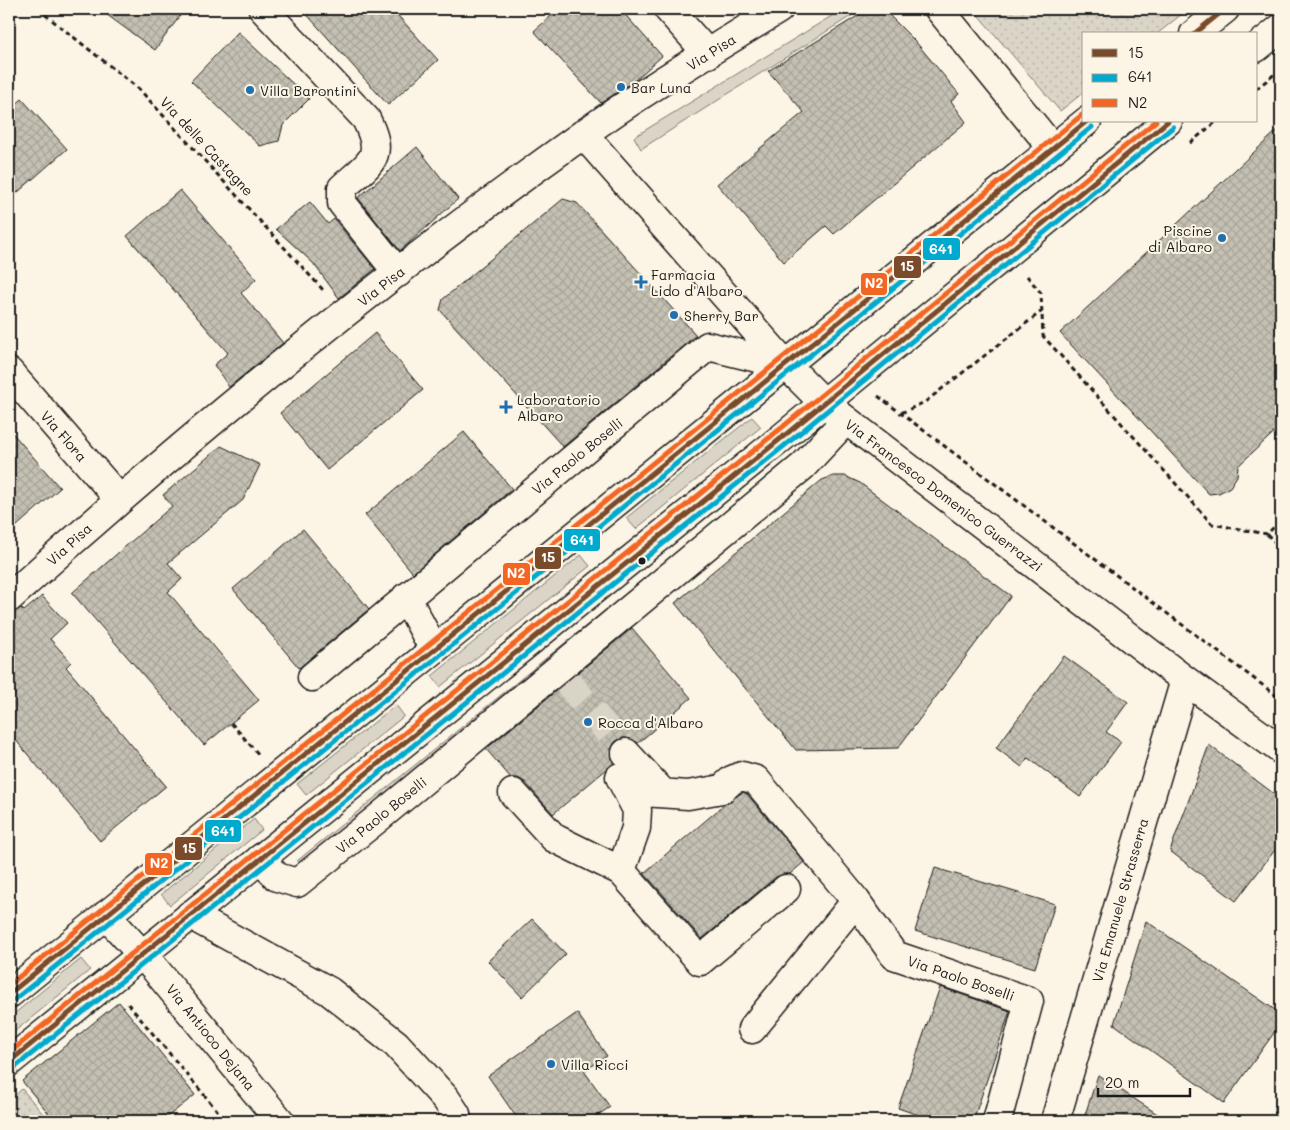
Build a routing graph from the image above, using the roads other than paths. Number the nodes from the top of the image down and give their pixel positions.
1 (263, 9) edge
2 (668, 9) edge
3 (779, 9) edge
4 (939, 9) edge
5 (1225, 9) edge
6 (1281, 28) edge
7 (1196, 32) edge
8 (1258, 46) edge
9 (708, 54) junction
10 (1085, 122) edge
11 (1167, 122) edge
12 (583, 134) junction
13 (1052, 149) junction
14 (398, 273) junction
15 (786, 365) junction
16 (9, 372) edge
17 (824, 403) junction
18 (846, 420) junction
19 (119, 499) junction
20 (406, 597) junction
21 (9, 598) edge
22 (433, 648) junction
23 (312, 677) dead end
24 (1185, 680) junction
25 (1281, 750) edge
26 (513, 793) dead end
27 (260, 859) junction
28 (621, 871) junction
29 (786, 889) dead end
30 (856, 901) junction
31 (106, 915) junction
32 (190, 915) junction
33 (141, 954) junction
34 (9, 994) edge
35 (752, 1029) dead end
36 (9, 1062) edge
37 (280, 1121) edge
38 (457, 1121) edge
39 (997, 1121) edge
40 (1055, 1121) edge

1 - 14 street
2 - 9 street
3 - 9 street, Via Pisa
4 - 13 street
5 - 7 street
6 - 8 street
9 - 12 street, Via Pisa
10 - 13 street
11 - 17 street
12 - 14 street, Via Pisa
12 - 15 street, Via Francesco Domenico Guerrazzi
13 - 15 street
14 - 19 street, Via Pisa
15 - 17 street, Via Francesco Domenico Guerrazzi
15 - 20 street, Via Paolo Boselli
15 - 22 street
16 - 19 street, Via Flora
17 - 18 street, Via Francesco Domenico Guerrazzi
17 - 27 street
18 - 24 street, Via Francesco Domenico Guerrazzi
18 - 27 street, Via Paolo Boselli
19 - 21 street, Via Pisa
20 - 22 street
20 - 23 street, Via Paolo Boselli
22 - 31 street
24 - 25 street, Via Francesco Domenico Guerrazzi
24 - 40 street, Via Emanuele Strasserra
26 - 28 street
27 - 32 street
28 - 29 street
28 - 30 street, Via Paolo Boselli
30 - 35 street
30 - 39 street, Via Paolo Boselli
31 - 33 street, Via Antioco Dejana
31 - 34 street
32 - 33 street
32 - 38 street
33 - 36 street
33 - 37 street, Via Antioco Dejana

